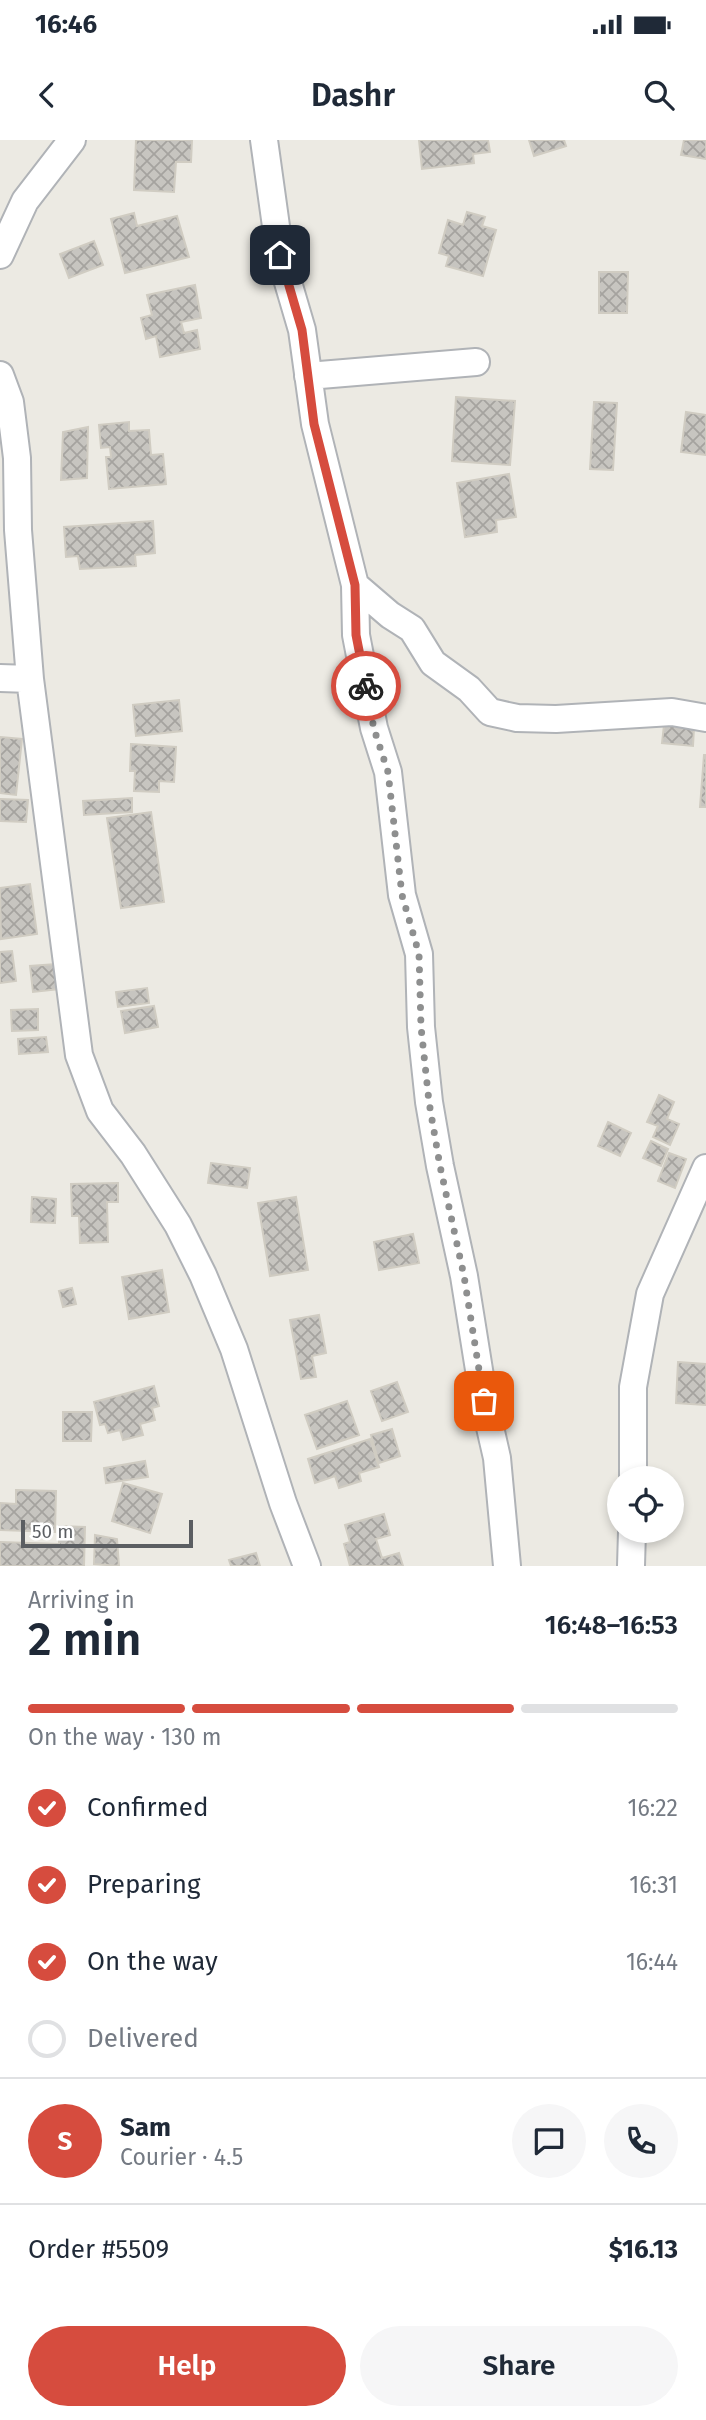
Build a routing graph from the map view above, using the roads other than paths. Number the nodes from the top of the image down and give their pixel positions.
1 (72, 140) edge
2 (264, 140) edge
3 (0, 255) edge
4 (477, 362) dead end
5 (0, 375) edge
6 (308, 376) junction
7 (355, 585) junction
8 (0, 678) edge
9 (30, 679) junction
10 (706, 718) edge
11 (706, 1168) edge
12 (633, 1466) edge
13 (632, 1543) edge
14 (307, 1566) edge
15 (507, 1566) edge
16 (631, 1566) edge

1 - 3 street
2 - 6 street
4 - 6 street
5 - 9 street
6 - 7 street
7 - 10 street
7 - 15 street
8 - 9 street
9 - 14 street
11 - 12 street
13 - 16 street

